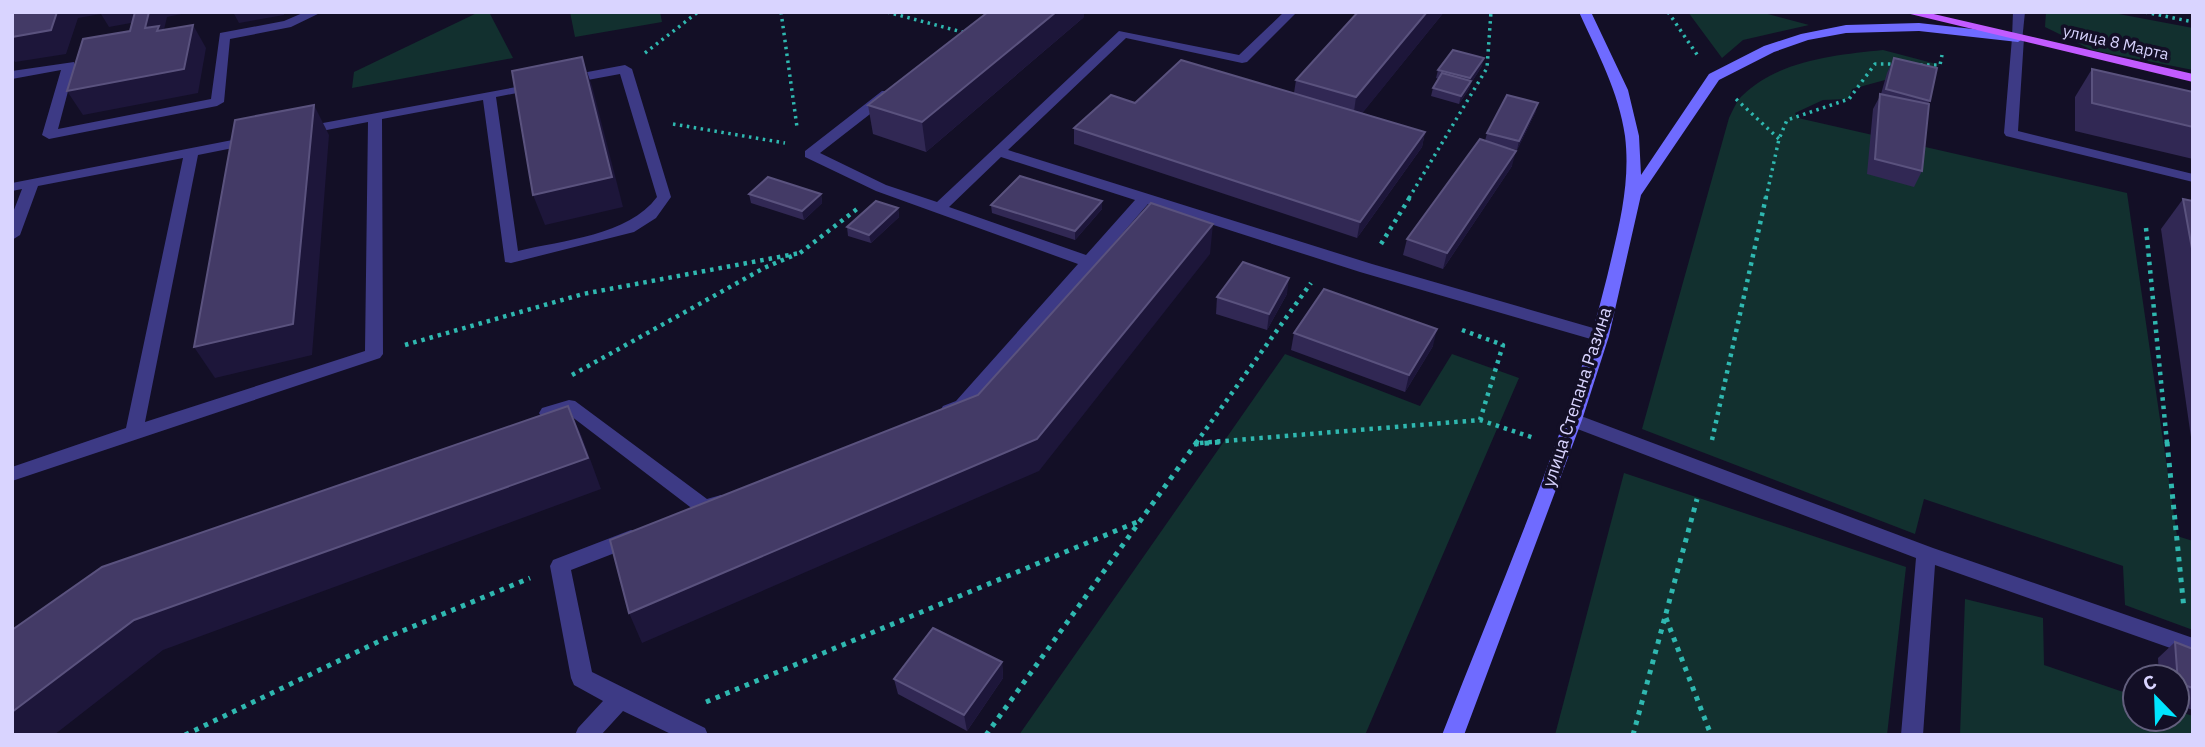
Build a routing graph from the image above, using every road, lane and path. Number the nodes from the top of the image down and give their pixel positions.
1 (316, 12) edge
2 (698, 12) edge
3 (781, 12) edge
4 (887, 12) edge
5 (1291, 12) edge
6 (1492, 12) edge
7 (1585, 12) edge
8 (1908, 12) edge
9 (2019, 12) edge
10 (2145, 12) edge
11 (2193, 22) edge
12 (1946, 30) junction
13 (966, 33) edge
14 (2018, 38) junction
15 (1901, 64) edge
16 (1914, 65) edge
17 (625, 69) junction
18 (12, 75) edge
19 (2193, 78) edge
20 (902, 82) edge
21 (489, 95) junction
22 (375, 117) junction
23 (641, 118) junction
24 (805, 150) junction
25 (191, 152) junction
26 (998, 152) junction
27 (2193, 178) edge
28 (32, 183) junction
29 (12, 187) edge
30 (881, 188) junction
31 (1634, 194) junction
32 (1144, 198) junction
33 (939, 208) junction
34 (2146, 228) dead end
35 (12, 235) edge
36 (800, 253) junction
37 (1089, 262) junction
38 (1366, 268) junction
39 (1316, 276) dead end
40 (1453, 326) dead end
41 (1601, 336) junction
42 (374, 354) junction
43 (569, 406) junction
44 (936, 416) edge
45 (530, 420) edge
46 (1573, 420) junction
47 (134, 432) junction
48 (1193, 444) junction
49 (1705, 472) junction
50 (12, 474) edge
51 (744, 493) edge
52 (705, 508) junction
53 (681, 518) edge
54 (1138, 522) junction
55 (645, 532) edge
56 (1926, 554) junction
57 (559, 566) junction
58 (1665, 617) junction
59 (2190, 646) edge
60 (620, 699) junction
61 (667, 719) junction
62 (185, 735) edge
63 (586, 735) edge
64 (697, 735) edge
65 (986, 735) edge
66 (1453, 735) edge
67 (1633, 735) edge
68 (1711, 735) edge
69 (1912, 735) edge

1 - 18 street
2 - 17 path
3 - 24 path
4 - 13 path
5 - 26 street
6 - 38 path
7 - 31 main road, улица Степана Разина
8 - 14 main road, улица 8 Марта
9 - 14 street
10 - 11 path
12 - 14 main road
12 - 16 path
12 - 31 main road
14 - 19 main road, улица 8 Марта
14 - 27 street
15 - 49 path
17 - 21 street
17 - 23 street
20 - 24 street
21 - 22 street
21 - 23 street
22 - 25 street
22 - 42 street
23 - 24 path
24 - 30 street
25 - 28 street
25 - 47 street
26 - 32 street
26 - 33 street
28 - 29 street
28 - 35 street
30 - 33 street
30 - 36 path
31 - 41 main road, улица Степана Разина
32 - 37 street
32 - 38 street
33 - 37 street
34 - 59 path
36 - 42 path
36 - 43 path
37 - 44 street
38 - 41 street
39 - 48 path
40 - 48 path
41 - 46 main road, улица Степана Разина
42 - 47 street
43 - 45 street
43 - 52 street
46 - 49 street
46 - 66 main road, улица Степана Разина
47 - 50 street
48 - 54 path
49 - 56 street
49 - 58 path
51 - 52 street
52 - 53 street
54 - 61 path
54 - 65 path
55 - 57 street
56 - 59 street
56 - 69 street
57 - 60 street
57 - 62 path
58 - 67 path
58 - 68 path
60 - 61 street
60 - 63 street
61 - 64 street

